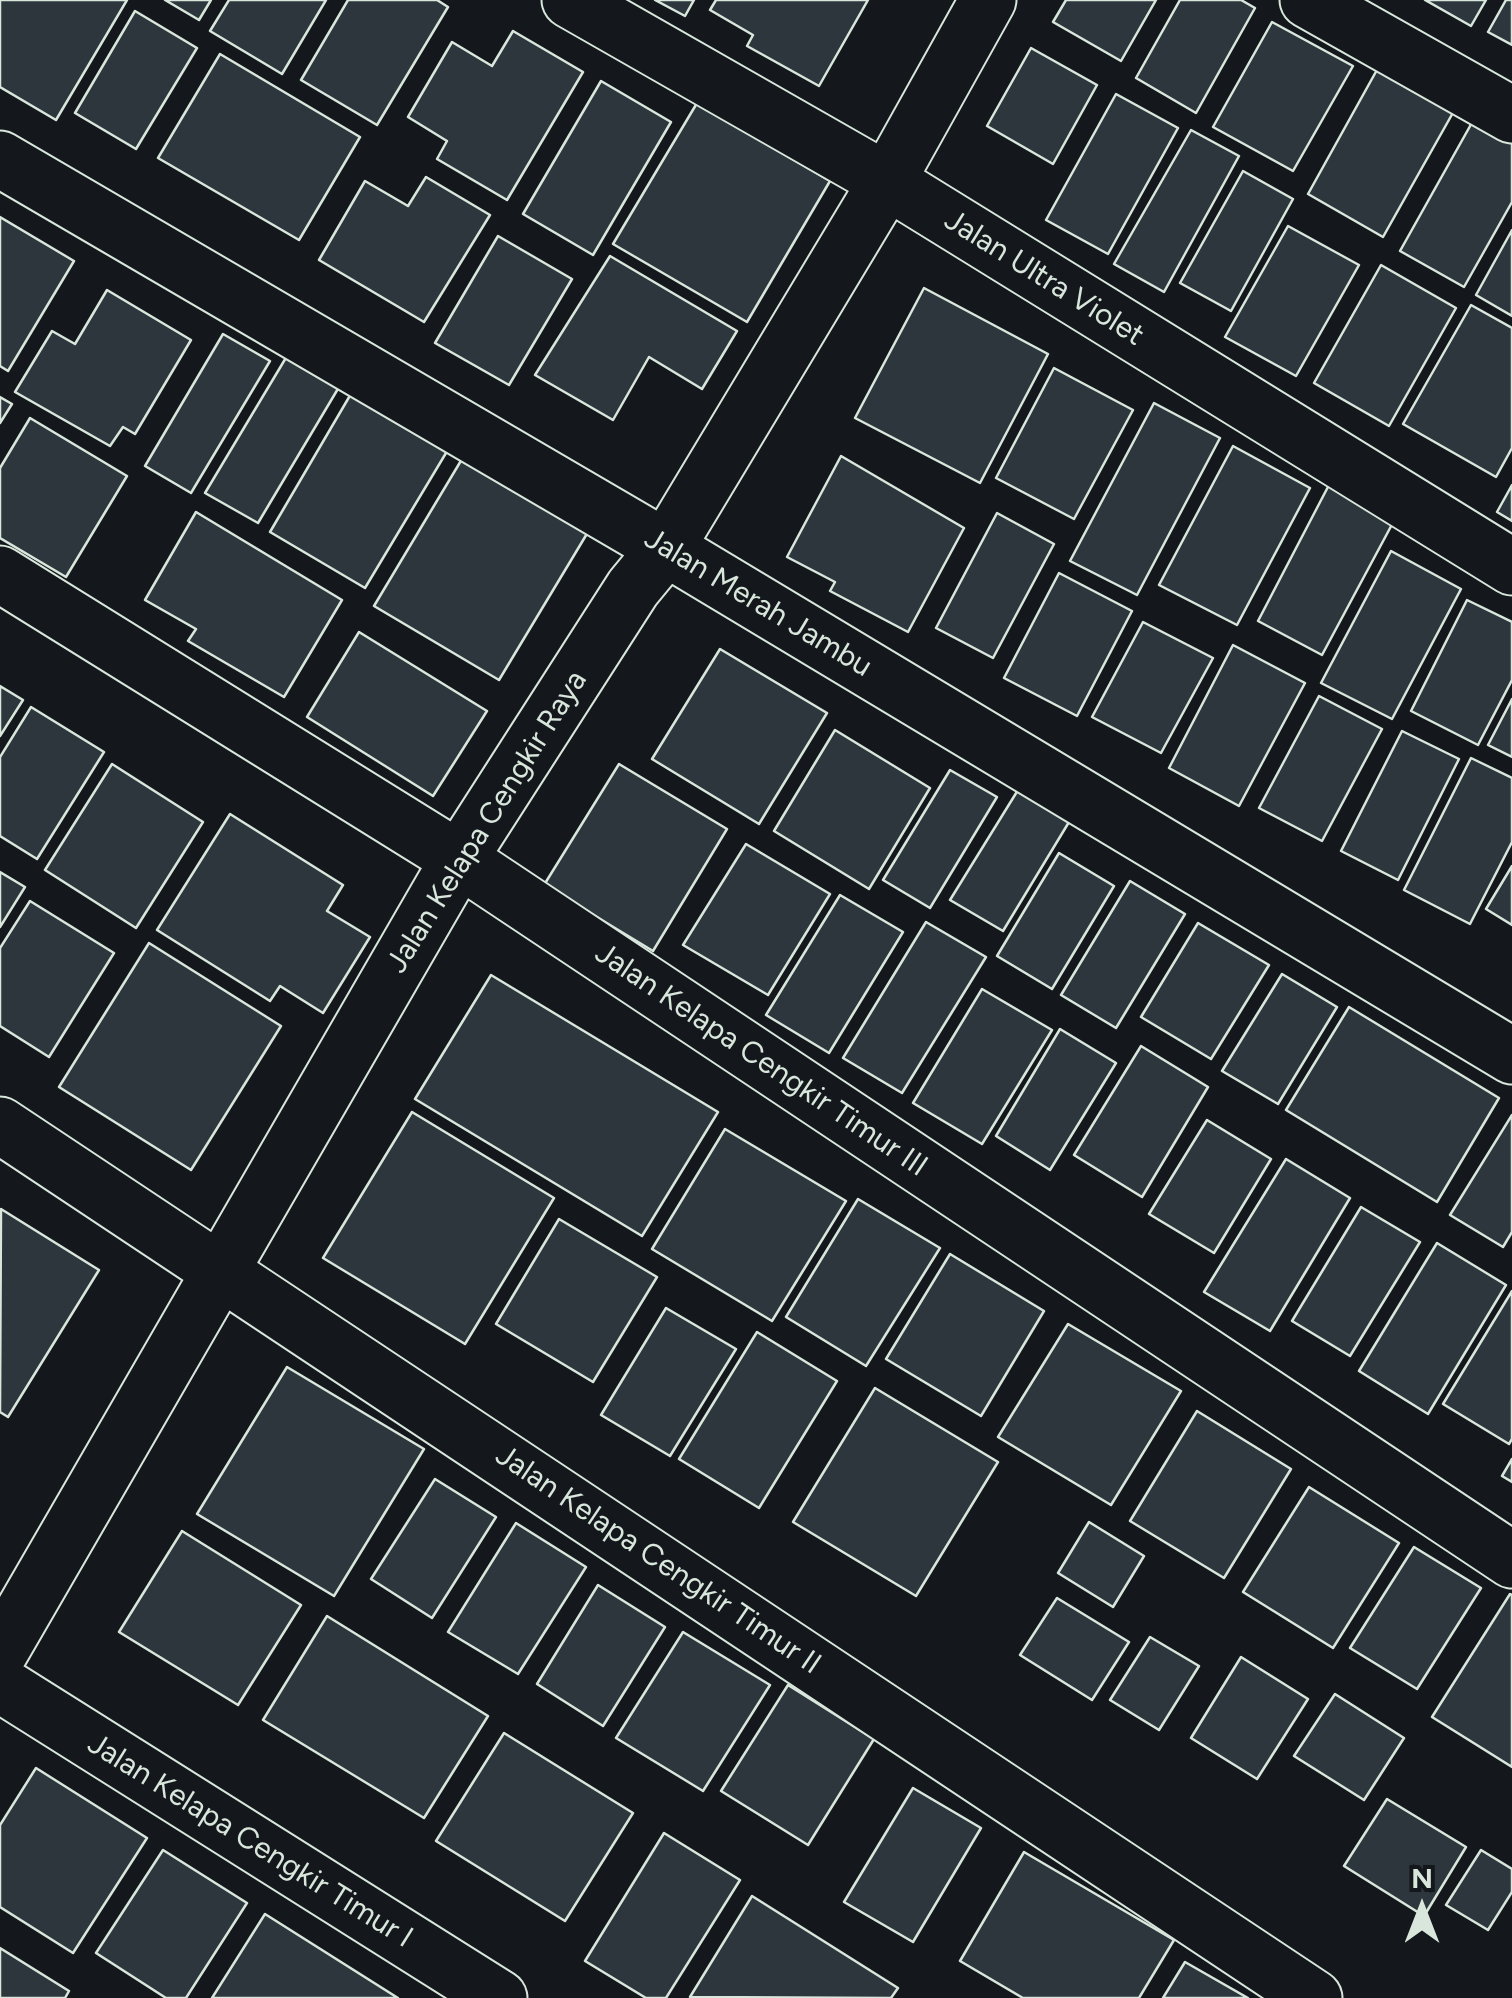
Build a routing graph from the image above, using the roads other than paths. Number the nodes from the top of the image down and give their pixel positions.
1 (570, 0) edge
2 (988, 0) edge
3 (1308, 0) edge
4 (1512, 115) edge
5 (0, 159) edge
6 (887, 181) junction
7 (666, 548) junction
8 (1512, 567) edge
9 (0, 574) edge
10 (459, 860) junction
11 (1512, 1056) edge
12 (0, 1125) edge
13 (222, 1270) junction
14 (1512, 1560) edge
15 (0, 1652) edge
16 (0, 1684) edge
17 (499, 1998) edge
18 (1314, 1998) edge

1 - 6 street, Jalan Ultra Violet
2 - 6 street, Jalan Kelapa Cengkir Raya
3 - 4 street
5 - 7 street, Jalan Merah Jambu
6 - 7 street, Jalan Kelapa Cengkir Raya
6 - 8 street, Jalan Ultra Violet
7 - 10 street, Jalan Kelapa Cengkir Raya
7 - 11 street, Jalan Merah Jambu
9 - 10 street, Jalan Kelapa Cengkir Timur III
10 - 13 street, Jalan Kelapa Cengkir Raya
10 - 14 street, Jalan Kelapa Cengkir Timur III
12 - 13 street, Jalan Kelapa Cengkir Timur II
13 - 15 street, Jalan Kelapa Cengkir Raya
13 - 18 street, Jalan Kelapa Cengkir Timur II
16 - 17 street, Jalan Kelapa Cengkir Timur I

